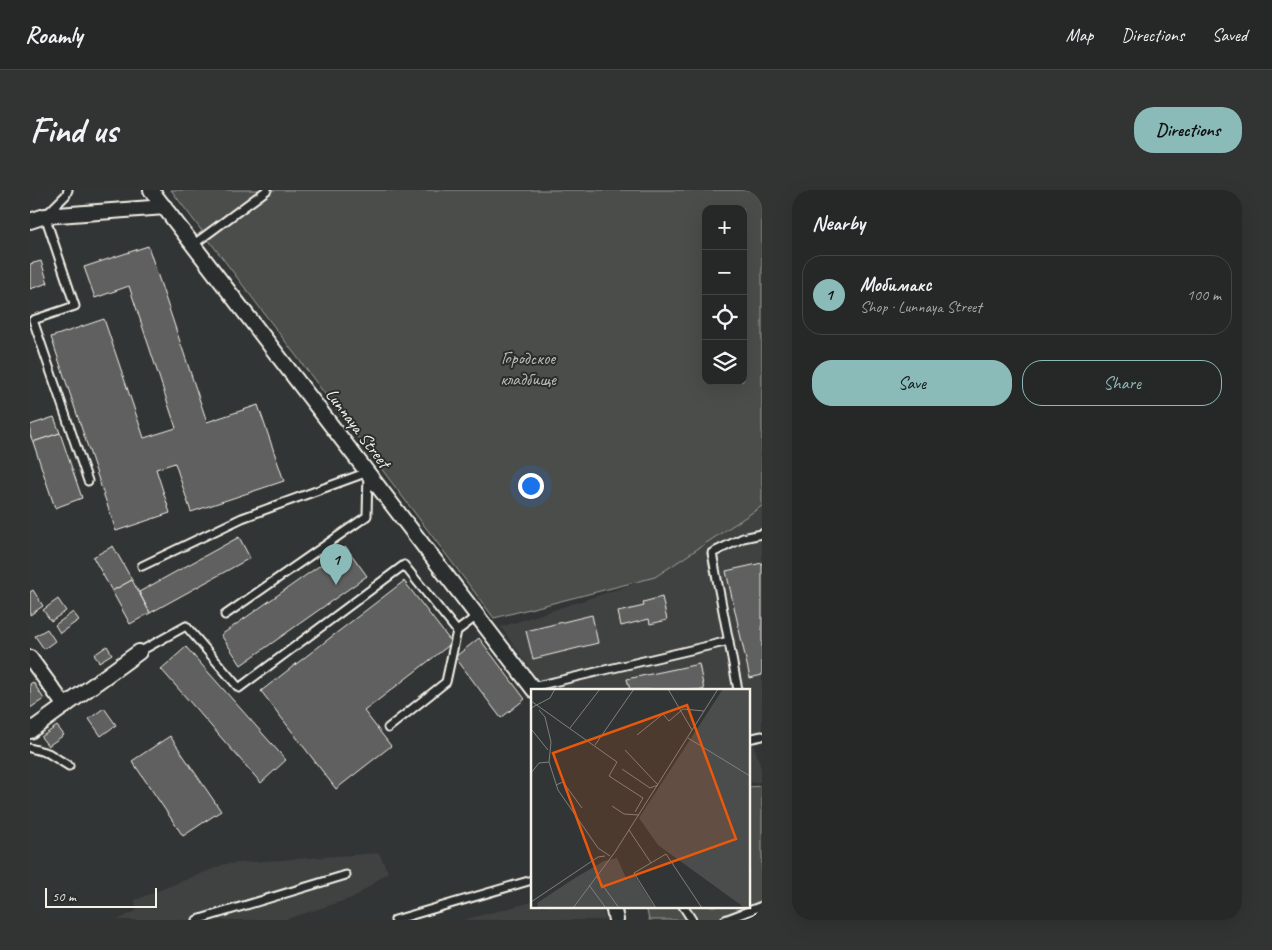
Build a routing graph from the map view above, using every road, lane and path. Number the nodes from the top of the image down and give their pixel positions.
1 (68, 190) edge
2 (151, 190) edge
3 (266, 190) edge
4 (164, 207) junction
5 (45, 216) junction
6 (30, 220) edge
7 (194, 244) junction
8 (368, 472) junction
9 (88, 481) dead end
10 (762, 534) edge
11 (142, 566) dead end
12 (226, 615) dead end
13 (477, 616) junction
14 (457, 631) junction
15 (729, 641) junction
16 (139, 652) joint
17 (30, 658) edge
18 (533, 689) edge
19 (738, 689) edge
20 (64, 706) junction
21 (388, 728) dead end
22 (30, 731) edge
23 (30, 748) edge
24 (69, 766) dead end
25 (346, 875) dead end
26 (531, 880) edge
27 (762, 906) edge
28 (684, 908) edge
29 (197, 920) edge
30 (395, 920) edge
31 (692, 920) edge
32 (725, 920) edge

1 - 5 lane
2 - 4 street, Lunnaya Street
3 - 7 lane
4 - 5 street
4 - 7 street, Lunnaya Street
5 - 6 street
5 - 9 lane
7 - 8 street, Lunnaya Street
8 - 11 lane
8 - 12 lane
8 - 13 street, Lunnaya Street
10 - 15 lane
13 - 14 lane
13 - 18 street, Lunnaya Street
14 - 16 lane
14 - 21 lane
15 - 18 lane
15 - 19 lane
16 - 20 street
17 - 20 street
20 - 22 street
23 - 24 lane
25 - 29 lane
26 - 30 lane
27 - 32 lane
28 - 31 lane

